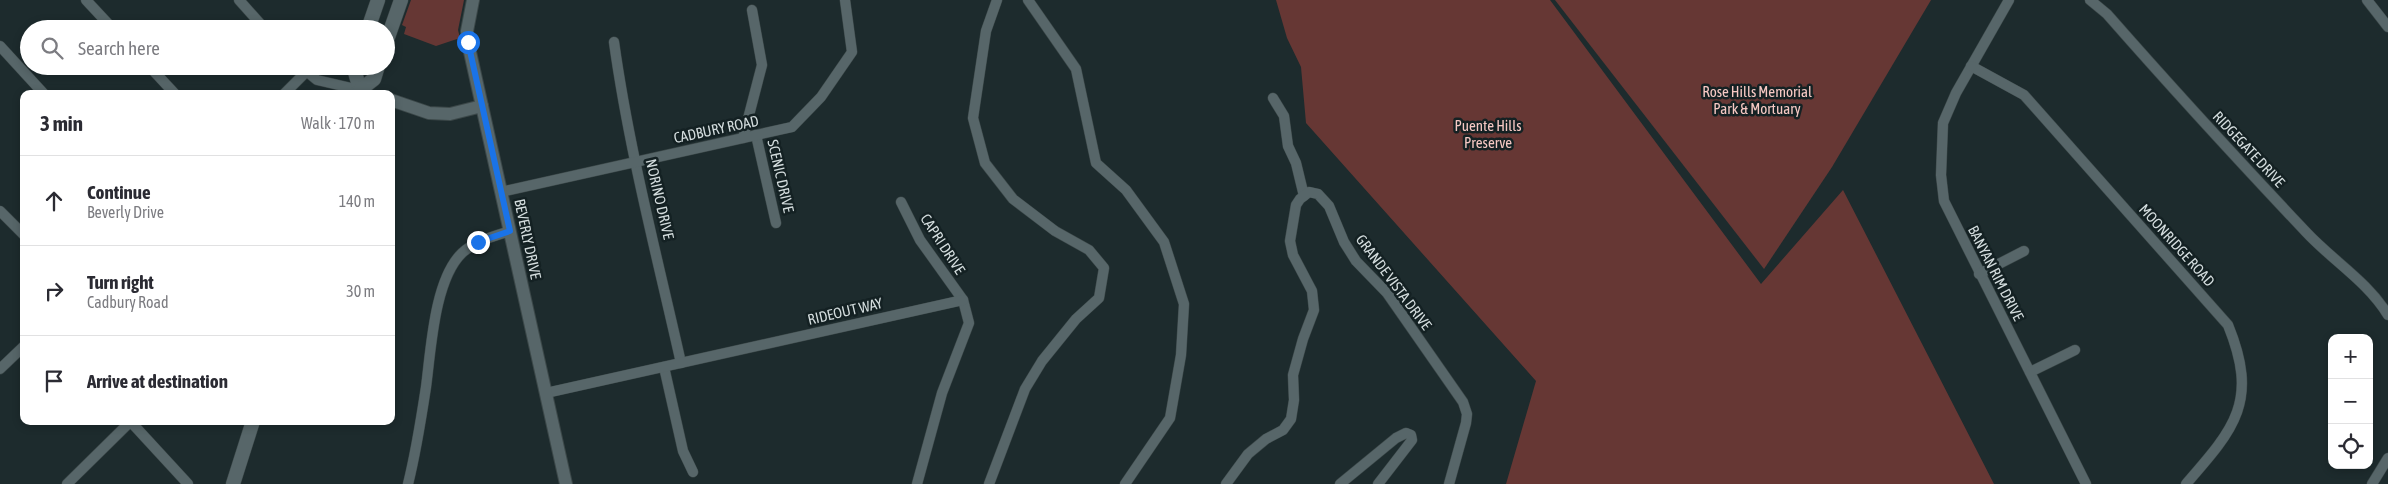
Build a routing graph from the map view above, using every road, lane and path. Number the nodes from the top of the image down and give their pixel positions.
1 (86, 0) edge
2 (239, 0) edge
3 (378, 0) edge
4 (401, 0) edge
5 (474, 0) edge
6 (845, 0) edge
7 (997, 0) edge
8 (1028, 0) edge
9 (2009, 0) edge
10 (2090, 0) edge
11 (2367, 0) edge
12 (752, 10) dead end
13 (105, 20) edge
14 (257, 20) edge
15 (371, 20) edge
16 (394, 20) edge
17 (2388, 27) edge
18 (614, 42) dead end
19 (0, 48) edge
20 (1971, 66) junction
21 (20, 69) edge
22 (26, 75) edge
23 (157, 75) edge
24 (298, 75) edge
25 (311, 75) edge
26 (356, 75) edge
27 (375, 75) edge
28 (40, 90) edge
29 (170, 90) edge
30 (287, 90) edge
31 (356, 90) edge
32 (363, 90) edge
33 (366, 90) edge
34 (1273, 98) dead end
35 (395, 101) edge
36 (482, 106) junction
37 (756, 135) junction
38 (743, 138) junction
39 (636, 162) junction
40 (501, 192) junction
41 (1304, 196) junction
42 (900, 202) dead end
43 (0, 211) edge
44 (776, 223) dead end
45 (510, 231) junction
46 (20, 232) edge
47 (2024, 251) dead end
48 (1978, 274) junction
49 (963, 300) junction
50 (2388, 315) edge
51 (20, 350) edge
52 (2076, 350) dead end
53 (681, 363) junction
54 (664, 367) junction
55 (0, 369) edge
56 (2030, 372) junction
57 (546, 393) junction
58 (127, 425) edge
59 (133, 425) edge
60 (252, 425) edge
61 (2388, 458) edge
62 (693, 472) dead end
63 (67, 484) edge
64 (188, 484) edge
65 (233, 484) edge
66 (408, 484) edge
67 (566, 484) edge
68 (917, 484) edge
69 (989, 484) edge
70 (1125, 484) edge
71 (1226, 484) edge
72 (1340, 484) edge
73 (1378, 484) edge
74 (1449, 484) edge
75 (2086, 484) edge
76 (2186, 484) edge
77 (2372, 484) edge

1 - 13 street
2 - 14 street
3 - 15 main road
4 - 16 main road
5 - 36 street, BEVERLY DRIVE
6 - 37 street, CADBURY ROAD
7 - 69 street
8 - 70 street
9 - 20 street, BANYAN RIM DRIVE
10 - 50 street, RIDGEGATE DRIVE
11 - 17 street
12 - 38 street, SCENIC DRIVE
18 - 39 street, NORINO DRIVE
19 - 21 street
20 - 48 street, BANYAN RIM DRIVE
20 - 76 street, MOONRIDGE ROAD
22 - 28 street
23 - 29 street
24 - 30 street
25 - 31 street
26 - 32 main road
27 - 33 main road
34 - 41 street
35 - 36 street
36 - 40 street, BEVERLY DRIVE
37 - 38 street, CADBURY ROAD
37 - 44 street, SCENIC DRIVE
38 - 39 street, CADBURY ROAD
39 - 40 street, CADBURY ROAD
39 - 53 street, NORINO DRIVE
40 - 45 street, BEVERLY DRIVE
41 - 71 street
41 - 74 street, GRANDE VISTA DRIVE
42 - 49 street, CAPRI DRIVE
43 - 46 street
45 - 57 street, BEVERLY DRIVE
45 - 66 street
47 - 48 street
48 - 56 street, BANYAN RIM DRIVE
49 - 53 street, RIDEOUT WAY
49 - 68 street
51 - 55 street
52 - 56 street
53 - 54 street, RIDEOUT WAY
54 - 57 street, RIDEOUT WAY
54 - 62 street
56 - 75 street, BANYAN RIM DRIVE
57 - 67 street, BEVERLY DRIVE
58 - 63 street
59 - 64 street
60 - 65 main road
61 - 77 street
72 - 73 street

